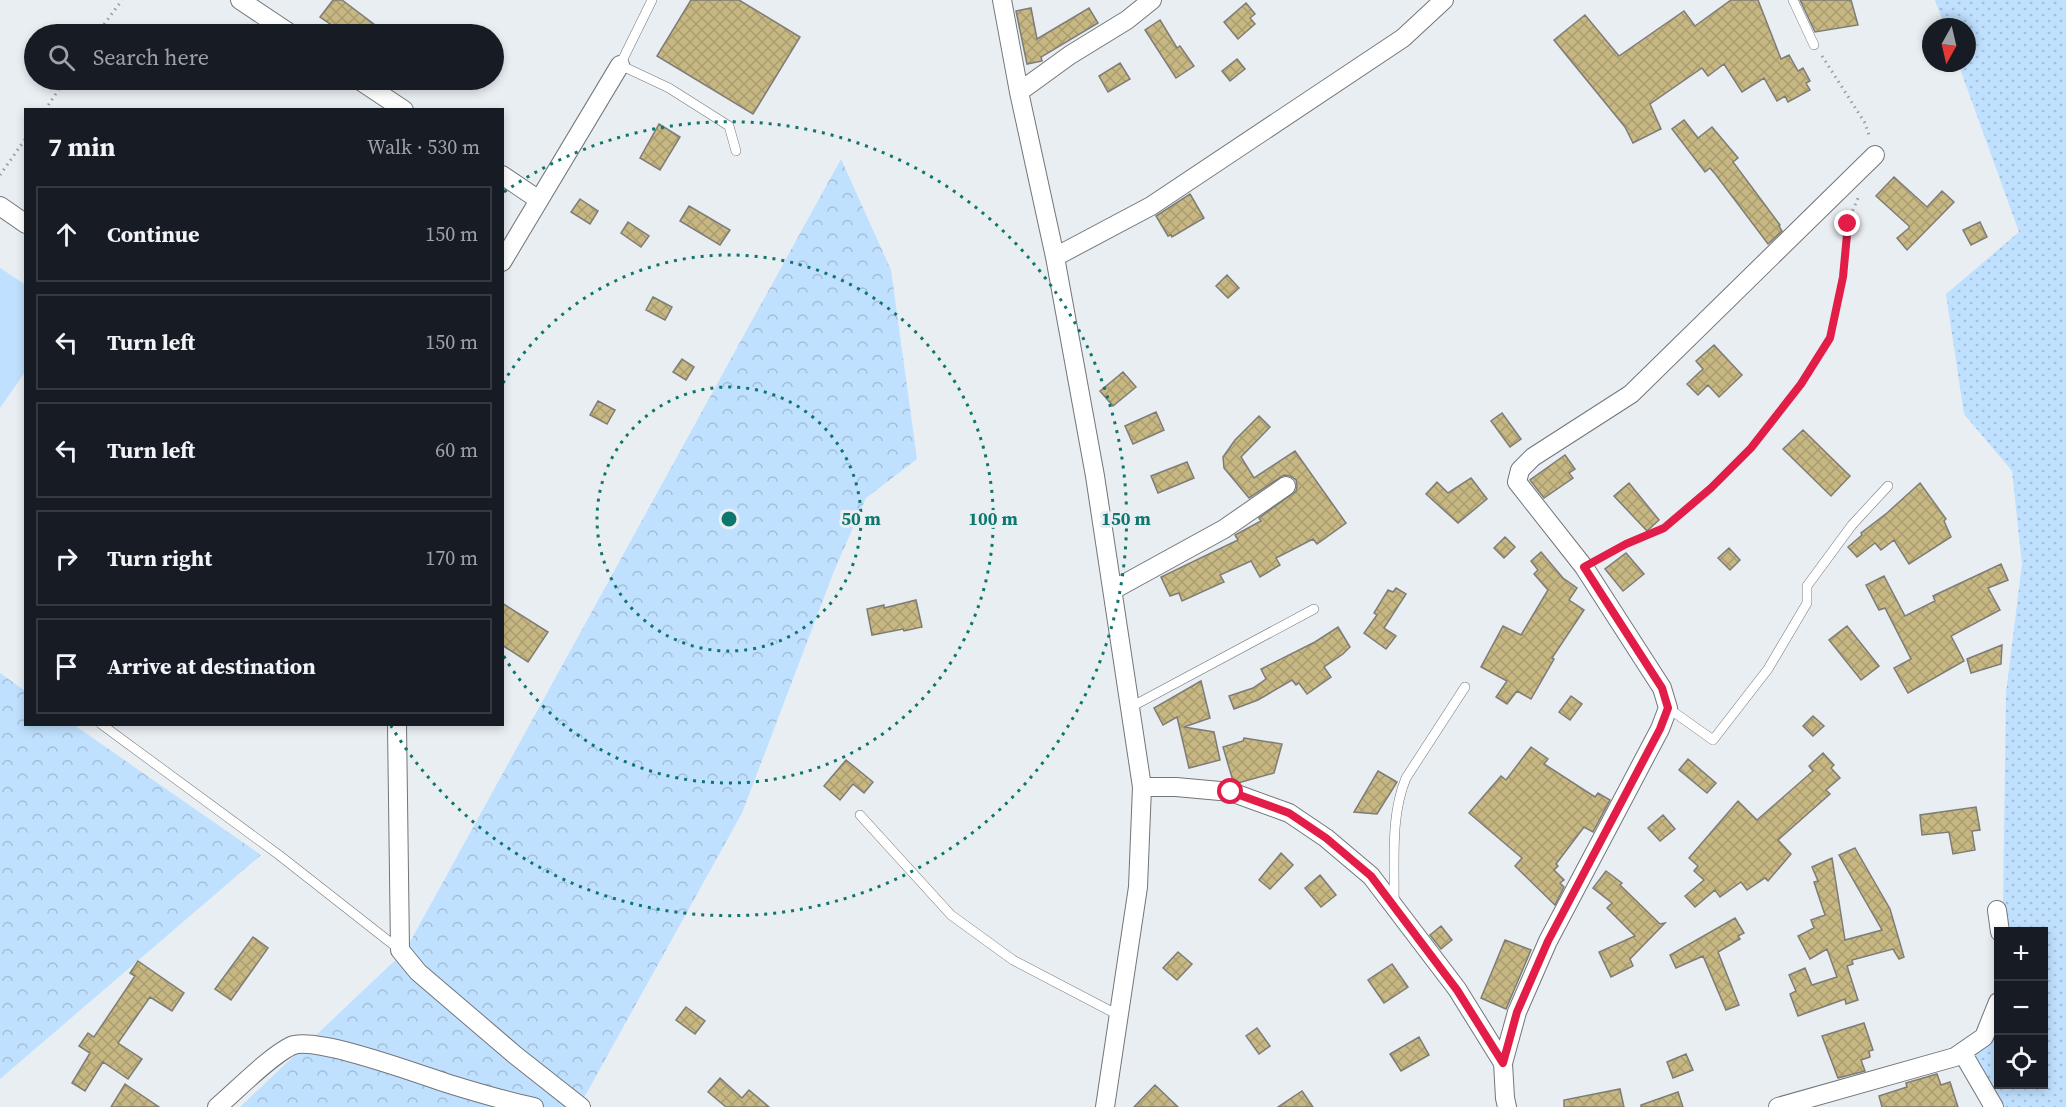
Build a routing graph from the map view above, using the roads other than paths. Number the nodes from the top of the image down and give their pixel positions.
1 (240, 0) edge
2 (652, 0) edge
3 (1002, 0) edge
4 (1152, 0) edge
5 (1444, 0) edge
6 (1792, 0) edge
7 (276, 24) edge
8 (1814, 45) road end
9 (620, 65) junction
10 (374, 90) edge
11 (1019, 92) junction
12 (401, 108) edge
13 (736, 152) dead end
14 (1875, 155) road end
15 (504, 176) edge
16 (539, 200) junction
17 (0, 206) edge
18 (24, 223) edge
19 (1055, 257) junction
20 (504, 259) edge
21 (1286, 486) dead end
22 (1888, 486) dead end
23 (1113, 590) junction
24 (1314, 609) dead end
25 (1465, 687) dead end
26 (1131, 707) junction
27 (1668, 708) junction
28 (104, 726) edge
29 (397, 726) edge
30 (1142, 787) junction
31 (860, 814) dead end
32 (1394, 905) junction
33 (1997, 910) dead end
34 (1999, 927) edge
35 (400, 950) junction
36 (1120, 1016) junction
37 (1994, 1016) edge
38 (1962, 1052) junction
39 (1503, 1063) junction
40 (217, 1107) edge
41 (534, 1107) edge
42 (581, 1107) edge
43 (1105, 1107) edge
44 (1507, 1107) edge
45 (1778, 1107) edge
46 (1994, 1107) edge

1 - 7 street
2 - 9 lane
3 - 11 street
4 - 11 street
5 - 19 street
6 - 8 lane
9 - 13 lane
9 - 16 street
10 - 12 street
11 - 19 street
14 - 27 street
15 - 16 street
16 - 20 street
17 - 18 street
19 - 23 street
21 - 23 street
22 - 27 lane
23 - 26 street
24 - 26 lane
25 - 32 lane
26 - 30 street
27 - 39 street
28 - 35 lane
29 - 35 street
30 - 32 street
30 - 36 street
31 - 36 lane
32 - 39 street
33 - 34 street
35 - 42 street
36 - 43 street
37 - 38 street
38 - 45 street
38 - 46 street
39 - 44 street
40 - 41 street

